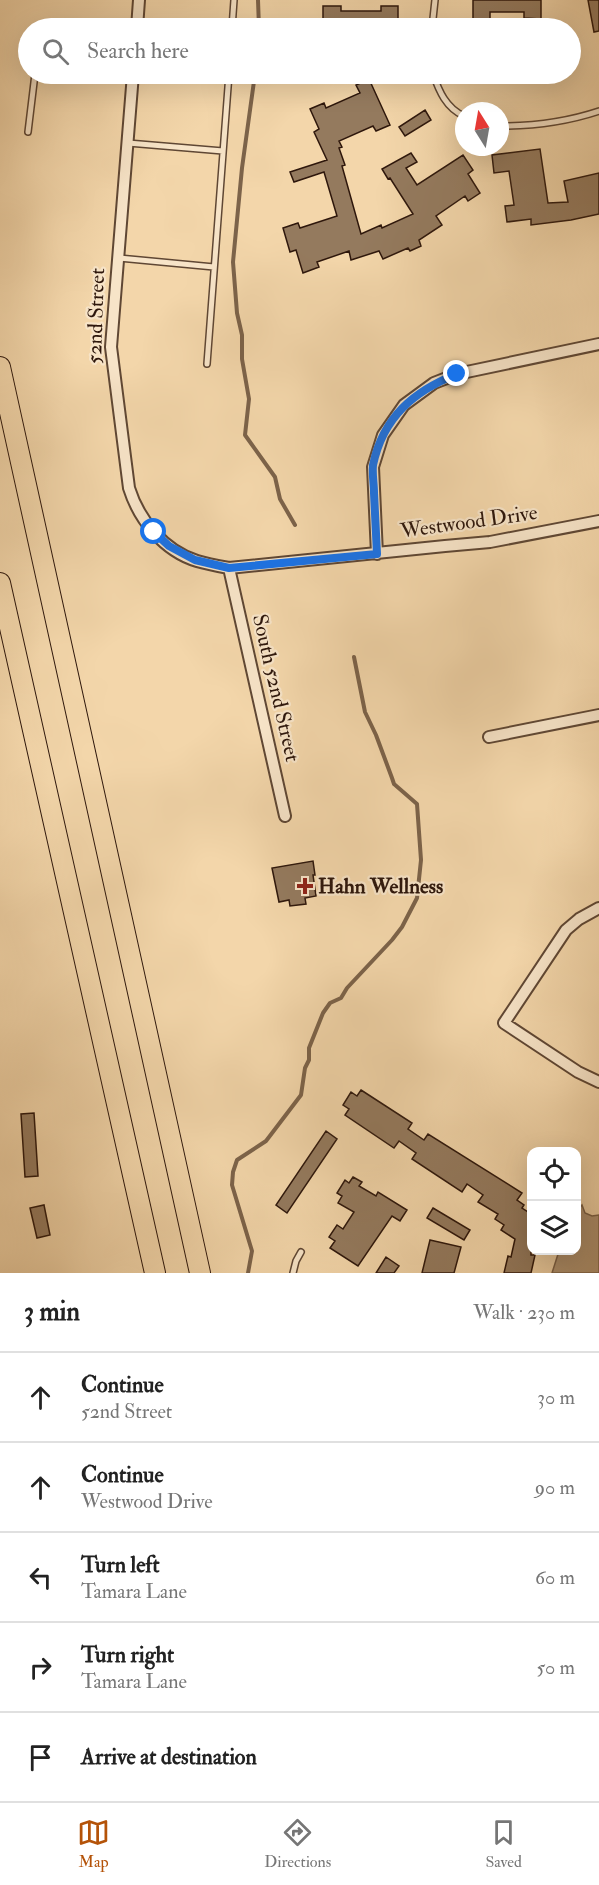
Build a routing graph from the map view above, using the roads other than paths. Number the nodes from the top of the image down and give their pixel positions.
1 (140, 0) edge
2 (234, 0) edge
3 (435, 0) edge
4 (138, 18) edge
5 (233, 18) edge
6 (433, 18) edge
7 (34, 84) edge
8 (132, 84) edge
9 (228, 84) edge
10 (436, 84) edge
11 (599, 111) edge
12 (455, 112) edge
13 (509, 126) edge
14 (28, 132) dead end
15 (126, 143) junction
16 (223, 151) junction
17 (117, 257) junction
18 (214, 267) junction
19 (599, 344) edge
20 (207, 364) dead end
21 (0, 367) edge
22 (599, 521) edge
23 (377, 554) junction
24 (200, 561) joint
25 (229, 568) junction
26 (0, 583) edge
27 (599, 715) edge
28 (489, 737) dead end
29 (285, 816) dead end
30 (599, 908) edge
31 (599, 1082) edge
32 (301, 1252) dead end
33 (155, 1273) edge
34 (200, 1273) edge
35 (293, 1273) edge

1 - 4 street
2 - 5 lane
3 - 6 lane
7 - 14 lane
8 - 15 street, 52nd Street
9 - 16 lane
10 - 12 lane
11 - 13 lane
15 - 16 lane
15 - 17 street, 52nd Street
16 - 18 lane
17 - 18 lane
17 - 24 street, 52nd Street
18 - 20 lane
19 - 23 street
21 - 34 highway
22 - 23 street, Westwood Drive
23 - 25 street, Westwood Drive
24 - 25 street, Westwood Drive
25 - 29 street, South 52nd Street
26 - 33 highway
27 - 28 street
30 - 31 street
32 - 35 lane

